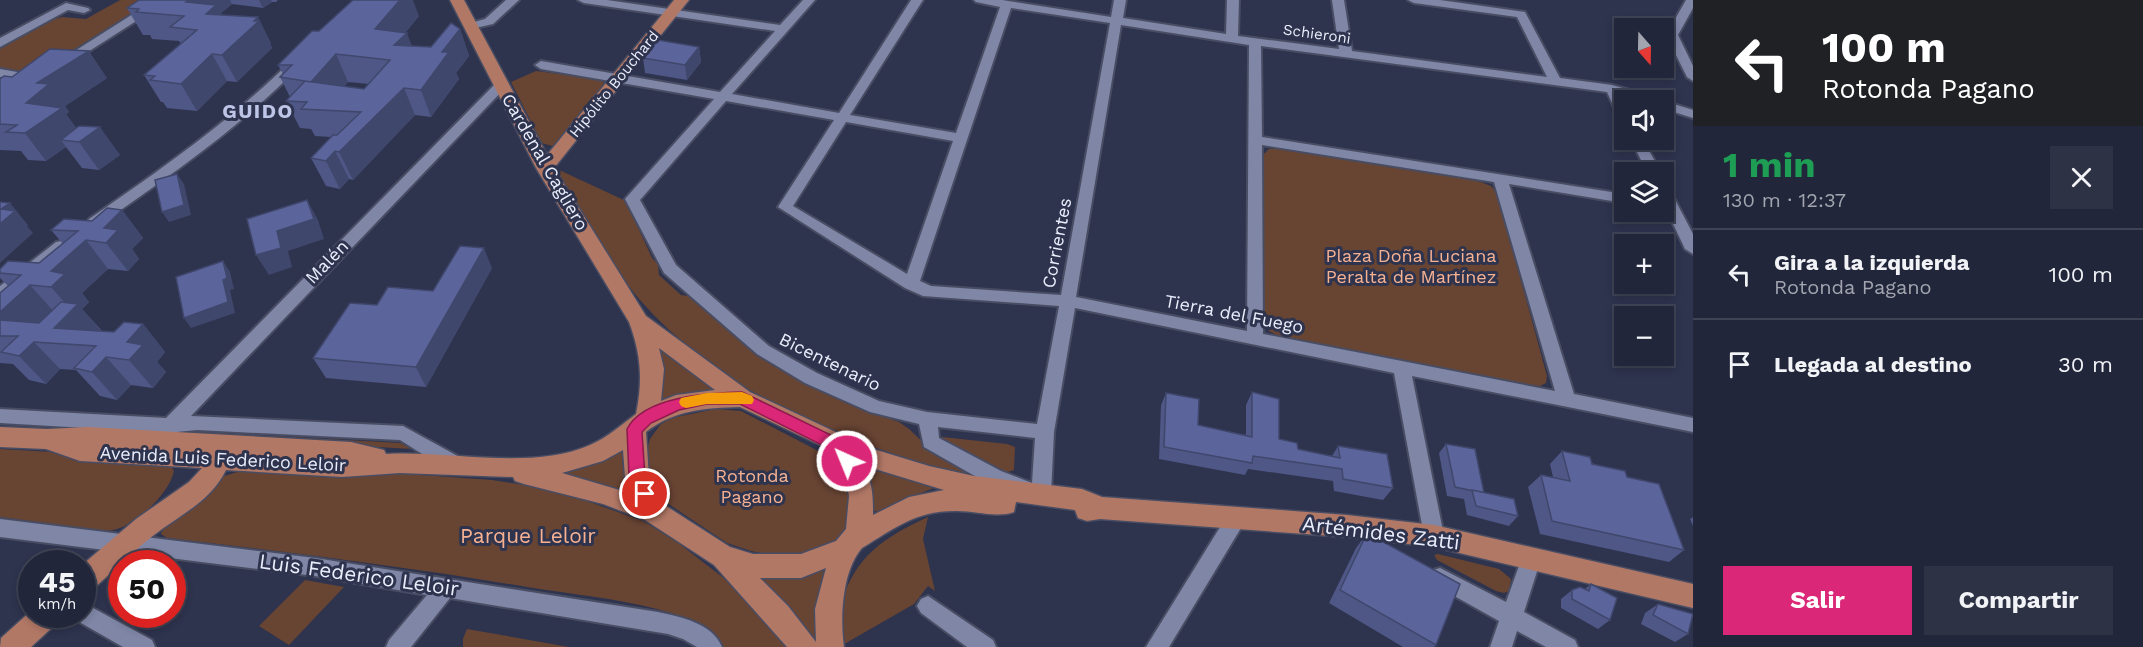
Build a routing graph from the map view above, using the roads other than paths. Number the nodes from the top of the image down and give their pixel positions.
1 (163, 0) edge
2 (457, 0) edge
3 (513, 0) edge
4 (584, 0) edge
5 (682, 0) edge
6 (809, 0) edge
7 (917, 0) edge
8 (980, 0) edge
9 (1120, 0) edge
10 (1233, 0) edge
11 (1338, 0) edge
12 (1414, 0) edge
13 (1692, 0) edge
14 (1007, 4) junction
15 (84, 10) dead end
16 (670, 14) junction
17 (1115, 22) junction
18 (471, 26) junction
19 (782, 29) junction
20 (1232, 38) junction
21 (1255, 42) junction
22 (0, 43) edge
23 (309, 52) edge
24 (1346, 54) junction
25 (541, 65) dead end
26 (0, 73) edge
27 (44, 74) junction
28 (1693, 76) edge
29 (620, 79) junction
30 (1556, 82) junction
31 (501, 85) junction
32 (1612, 89) junction
33 (1615, 90) edge
34 (17, 91) edge
35 (1614, 93) edge
36 (723, 96) junction
37 (1674, 108) edge
38 (1693, 114) edge
39 (844, 118) junction
40 (961, 138) junction
41 (1256, 140) junction
42 (545, 168) junction
43 (1500, 179) junction
44 (1614, 196) edge
45 (1674, 217) edge
46 (1693, 249) edge
47 (910, 284) junction
48 (0, 294) edge
49 (1066, 301) junction
50 (639, 321) junction
51 (1255, 338) junction
52 (1402, 367) junction
53 (742, 398) junction
54 (1566, 400) junction
55 (0, 416) edge
56 (927, 418) junction
57 (640, 424) junction
58 (1693, 425) edge
59 (1045, 432) junction
60 (163, 434) junction
61 (0, 437) edge
62 (46, 439) junction
63 (830, 441) junction
64 (226, 453) junction
65 (456, 465) junction
66 (497, 467) junction
67 (1041, 494) junction
68 (1100, 508) junction
69 (654, 512) junction
70 (1237, 518) junction
71 (1347, 526) junction
72 (0, 528) edge
73 (1434, 536) junction
74 (124, 545) junction
75 (849, 545) junction
76 (1397, 554) edge
77 (722, 556) junction
78 (1531, 559) junction
79 (96, 570) edge
80 (1427, 570) edge
81 (446, 588) junction
82 (1693, 596) edge
83 (928, 606) dead end
84 (1511, 616) junction
85 (96, 620) edge
86 (32, 628) edge
87 (11, 647) edge
88 (144, 647) edge
89 (397, 647) edge
90 (711, 647) edge
91 (804, 647) edge
92 (830, 647) edge
93 (985, 647) edge
94 (1157, 647) edge
95 (1501, 647) edge
96 (1567, 647) edge

1 - 27 street
2 - 18 main road, Cardenal Cagliero
3 - 18 street
4 - 16 street
5 - 16 main road, Hipólito Bouchard
6 - 19 street
7 - 39 street
8 - 14 street, Schieroni
9 - 17 street, Corrientes
10 - 20 street
11 - 24 street
12 - 30 street
13 - 28 street
14 - 17 street, Schieroni
14 - 40 street
15 - 22 street
16 - 19 street
16 - 29 main road, Hipólito Bouchard
17 - 20 street, Schieroni
17 - 49 street, Corrientes
18 - 31 main road, Cardenal Cagliero
19 - 36 street
20 - 21 street, Schieroni
21 - 24 street, Schieroni
21 - 41 street
23 - 48 street
24 - 30 street, Schieroni
25 - 29 street
26 - 27 street
27 - 34 street
29 - 36 street
29 - 42 main road, Hipólito Bouchard
30 - 32 street, Schieroni
31 - 42 main road, Cardenal Cagliero
31 - 60 street, Malén
32 - 33 street, Schieroni
32 - 35 street
36 - 39 street
36 - 56 street, Bicentenario
37 - 38 street
39 - 40 street
39 - 47 street, Tierra del Fuego
40 - 47 street
41 - 43 street
41 - 51 street
42 - 50 main road, Cardenal Cagliero
43 - 44 street
43 - 54 street
45 - 46 street
47 - 49 street, Tierra del Fuego
49 - 51 street, Tierra del Fuego
49 - 59 street, Corrientes
50 - 53 main road, Cardenal Cagliero
50 - 57 main road, Cardenal Cagliero
51 - 52 street, Tierra del Fuego
52 - 54 street, Tierra del Fuego
52 - 73 street
53 - 57 main road
53 - 63 main road
54 - 58 street, Tierra del Fuego
55 - 60 street
56 - 59 street, Bicentenario
56 - 67 street
57 - 66 main road, Avenida Luis Federico Leloir
57 - 69 main road
59 - 67 street, Corrientes
60 - 62 main road, Avenida Luis Federico Leloir
60 - 64 main road, Avenida Luis Federico Leloir
60 - 65 street
61 - 62 main road, Avenida Luis Federico Leloir
62 - 64 main road, Avenida Luis Federico Leloir
63 - 67 main road, Artémides Zatti
63 - 75 main road
64 - 65 main road, Avenida Luis Federico Leloir
64 - 74 main road
65 - 66 main road, Avenida Luis Federico Leloir
66 - 69 main road, Avenida Luis Federico Leloir
67 - 68 main road, Artémides Zatti
68 - 70 main road, Artémides Zatti
68 - 75 main road, Artémides Zatti
69 - 77 main road
70 - 71 main road, Artémides Zatti
70 - 94 street
71 - 73 main road, Artémides Zatti
71 - 76 street
72 - 74 street, Luis Federico Leloir
73 - 78 main road, Artémides Zatti
74 - 79 main road
74 - 81 street, Luis Federico Leloir
75 - 77 main road
75 - 92 main road
77 - 91 main road
78 - 82 main road, Artémides Zatti
78 - 84 street
80 - 84 street
81 - 89 street
81 - 90 street, Luis Federico Leloir
83 - 93 street
84 - 95 street
84 - 96 street
85 - 88 street
86 - 87 main road

